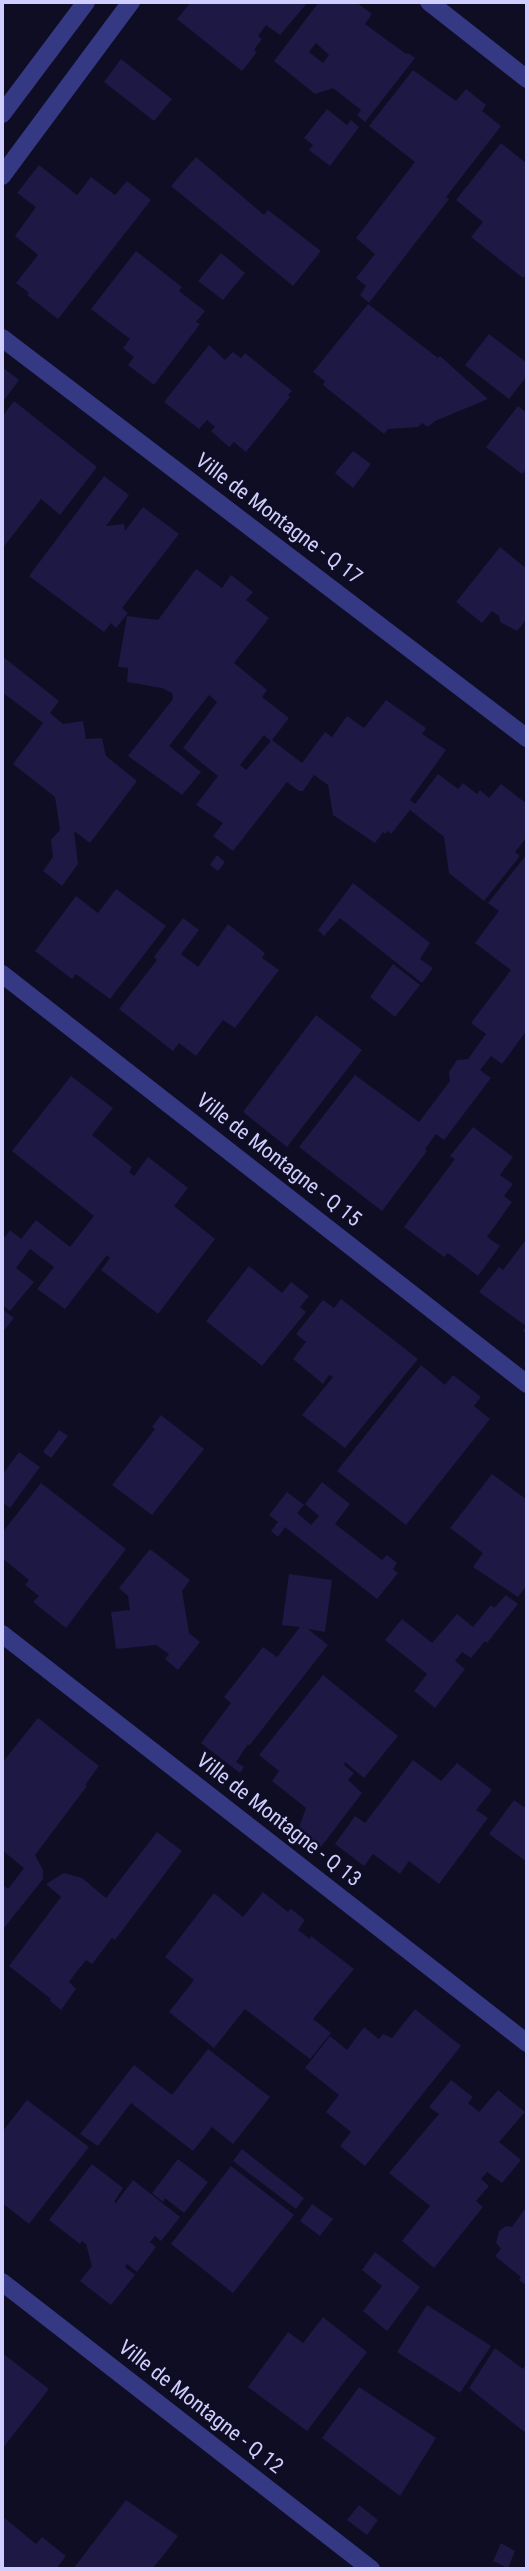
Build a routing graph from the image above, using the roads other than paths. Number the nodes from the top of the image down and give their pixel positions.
1 (86, 2) edge
2 (131, 2) edge
3 (429, 2) edge
4 (527, 79) edge
5 (2, 114) edge
6 (2, 176) edge
7 (2, 338) edge
8 (527, 738) edge
9 (2, 974) edge
10 (527, 1384) edge
11 (2, 1634) edge
12 (527, 2043) edge
13 (2, 2282) edge
14 (371, 2569) edge

1 - 5 street
2 - 6 street
3 - 4 street
7 - 8 street, Ville de Montagne - Q 17
9 - 10 street, Ville de Montagne - Q 15
11 - 12 street, Ville de Montagne - Q 13
13 - 14 street, Ville de Montagne - Q 12

